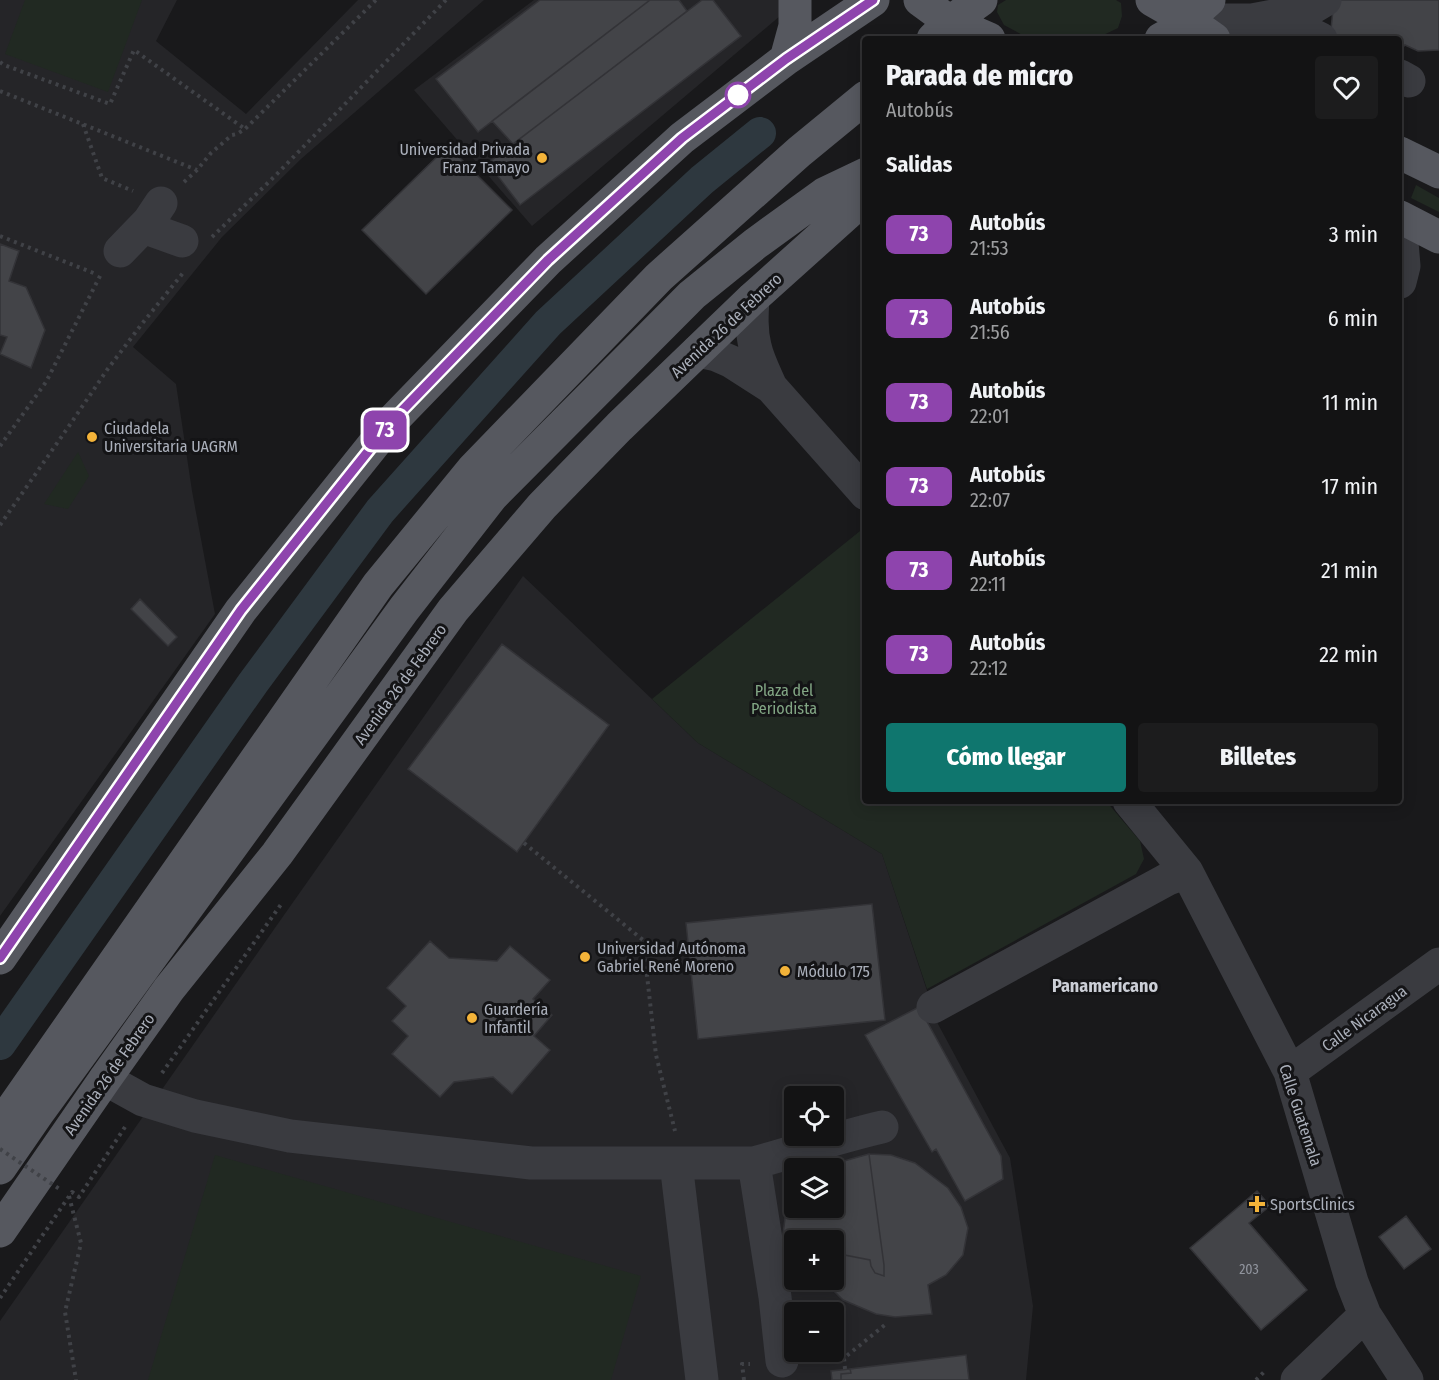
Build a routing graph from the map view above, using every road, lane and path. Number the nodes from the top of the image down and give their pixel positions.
1 (376, 0) edge
2 (795, 0) edge
3 (873, 0) edge
4 (920, 0) edge
5 (981, 0) edge
6 (1152, 0) edge
7 (1325, 0) edge
8 (1198, 10) edge
9 (1252, 20) junction
10 (941, 31) edge
11 (970, 36) edge
12 (1166, 36) edge
13 (1212, 36) edge
14 (1315, 36) edge
15 (786, 59) junction
16 (0, 62) edge
17 (0, 91) edge
18 (862, 100) edge
19 (83, 124) junction
20 (245, 129) junction
21 (1402, 155) edge
22 (197, 170) junction
23 (1439, 172) edge
24 (862, 176) edge
25 (862, 198) edge
26 (152, 215) junction
27 (1402, 219) edge
28 (0, 236) edge
29 (1439, 237) edge
30 (182, 241) dead end
31 (1402, 242) edge
32 (110, 263) junction
33 (1402, 274) edge
34 (753, 298) junction
35 (698, 351) junction
36 (771, 387) junction
37 (0, 446) edge
38 (862, 489) edge
39 (1131, 804) edge
40 (524, 843) dead end
41 (1187, 872) junction
42 (286, 897) dead end
43 (0, 958) edge
44 (1439, 964) edge
45 (169, 989) junction
46 (933, 1007) dead end
47 (1290, 1072) junction
48 (105, 1079) junction
49 (143, 1100) junction
50 (40, 1110) junction
51 (0, 1126) edge
52 (882, 1127) dead end
53 (0, 1149) edge
54 (679, 1163) junction
55 (754, 1163) junction
56 (0, 1168) edge
57 (61, 1190) dead end
58 (69, 1196) junction
59 (0, 1231) edge
60 (0, 1298) edge
61 (1365, 1315) junction
62 (886, 1324) dead end
63 (782, 1361) dead end
64 (742, 1364) dead end
65 (845, 1369) dead end
66 (1284, 1373) edge
67 (76, 1380) edge
68 (702, 1380) edge
69 (744, 1380) edge
70 (1256, 1380) edge
71 (1407, 1380) edge

1 - 20 path
2 - 15 main road
3 - 15 main road
4 - 10 main road
5 - 10 main road
6 - 8 main road
7 - 9 street
8 - 9 street
8 - 12 main road
8 - 13 main road
9 - 14 street
10 - 11 main road
15 - 43 main road
16 - 20 path
17 - 19 path
18 - 51 main road
19 - 22 path
19 - 26 path
20 - 22 path
21 - 23 main road
22 - 26 path
24 - 50 main road, Avenida 26 de Febrero
25 - 34 main road, Avenida 26 de Febrero
26 - 30 street
26 - 32 street
27 - 29 main road
28 - 32 path
31 - 33 street
32 - 37 path
34 - 35 main road, Avenida 26 de Febrero
34 - 36 street
35 - 36 street
35 - 45 main road, Avenida 26 de Febrero
36 - 38 street
39 - 41 street, Calle Guatemala
40 - 54 path
41 - 46 street
41 - 47 street, Calle Guatemala
42 - 49 path
44 - 47 street, Calle Nicaragua
45 - 48 main road, Avenida 26 de Febrero
45 - 50 main road
47 - 61 street, Calle Guatemala
48 - 49 street
48 - 59 main road, Avenida 26 de Febrero
49 - 54 street
49 - 58 path
50 - 56 main road, Avenida 26 de Febrero
52 - 55 street
53 - 57 path, bridge
54 - 55 street
54 - 68 street
55 - 63 street
58 - 60 path
58 - 67 path
61 - 66 street
61 - 71 street, Calle Guatemala
62 - 65 path
64 - 69 path
66 - 70 path

